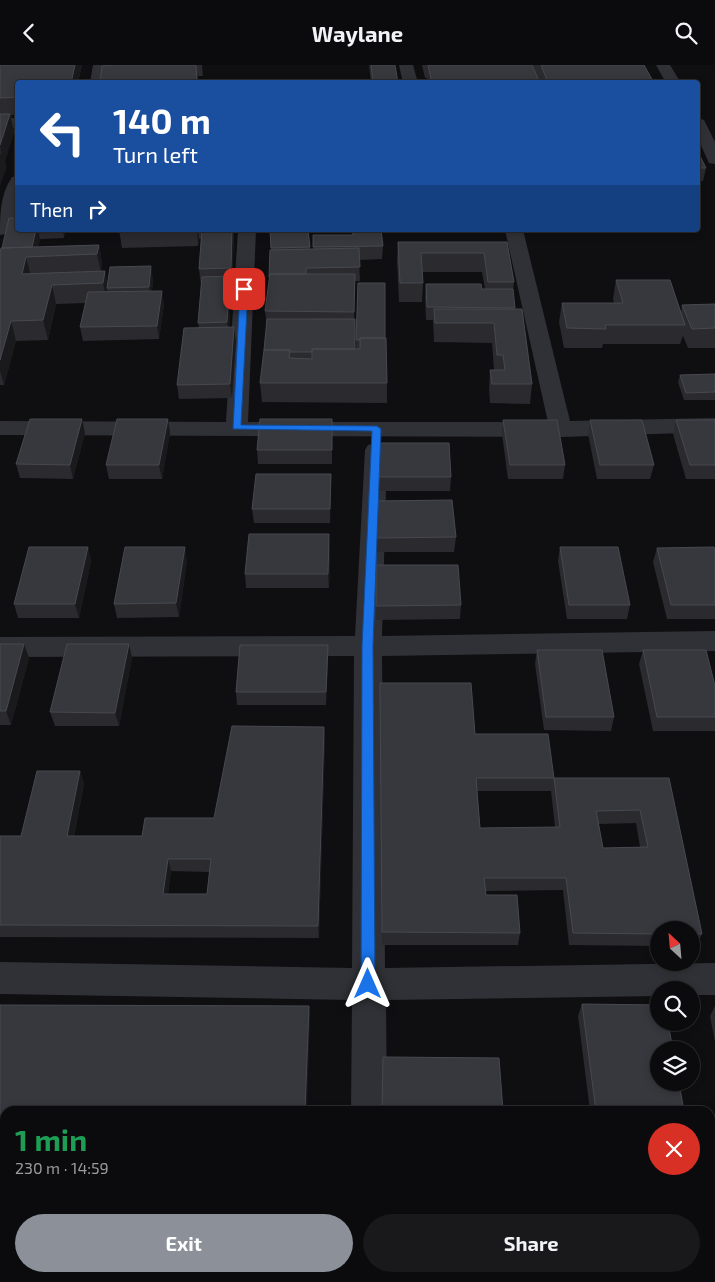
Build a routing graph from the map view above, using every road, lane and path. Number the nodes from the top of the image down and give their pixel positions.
1 (100, 65) edge
2 (406, 65) edge
3 (662, 65) edge
4 (98, 80) edge
5 (410, 80) edge
6 (672, 80) edge
7 (0, 123) edge
8 (15, 123) edge
9 (700, 127) edge
10 (715, 159) edge
11 (15, 189) edge
12 (0, 230) edge
13 (247, 232) edge
14 (514, 232) edge
15 (715, 425) edge
16 (237, 427) junction
17 (0, 428) edge
18 (377, 429) junction
19 (561, 430) junction
20 (715, 641) edge
21 (368, 646) junction
22 (0, 647) edge
23 (0, 978) edge
24 (715, 979) edge
25 (368, 984) junction
26 (369, 1106) edge

1 - 4 street
2 - 5 street
3 - 6 street
7 - 8 street
9 - 10 street
11 - 12 street
13 - 16 street
14 - 19 street
15 - 19 street
16 - 17 street
16 - 18 street
18 - 19 street
18 - 21 street
20 - 21 street
21 - 22 street
21 - 25 street
23 - 25 street
24 - 25 street
25 - 26 street

